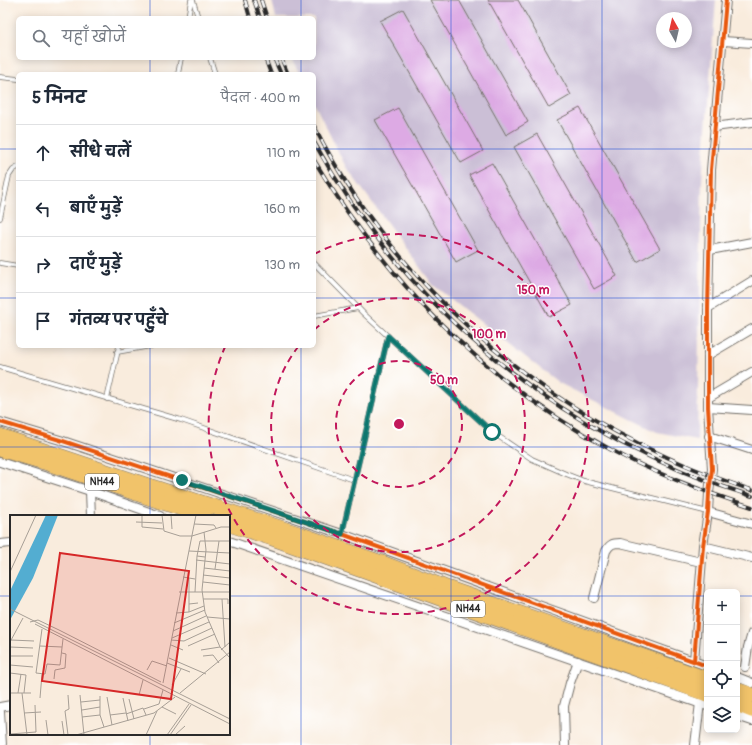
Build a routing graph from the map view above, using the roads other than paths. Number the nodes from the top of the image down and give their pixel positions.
1 (192, 0) edge
2 (726, 0) edge
3 (188, 16) edge
4 (197, 16) edge
5 (723, 41) junction
6 (752, 43) edge
7 (181, 60) edge
8 (211, 60) edge
9 (178, 72) edge
10 (214, 72) edge
11 (0, 77) edge
12 (16, 79) edge
13 (752, 122) edge
14 (714, 127) junction
15 (16, 168) edge
16 (0, 218) edge
17 (752, 242) edge
18 (710, 250) junction
19 (0, 263) edge
20 (316, 265) edge
21 (16, 266) edge
22 (752, 281) edge
23 (358, 308) junction
24 (708, 308) junction
25 (316, 316) edge
26 (752, 329) edge
27 (388, 336) junction
28 (118, 348) edge
29 (140, 348) edge
30 (117, 352) junction
31 (708, 355) junction
32 (0, 367) edge
33 (752, 372) edge
34 (106, 398) junction
35 (708, 398) junction
36 (708, 407) junction
37 (752, 410) edge
38 (0, 422) edge
39 (0, 436) edge
40 (709, 436) junction
41 (0, 449) edge
42 (752, 450) edge
43 (0, 462) edge
44 (354, 480) junction
45 (90, 491) junction
46 (708, 512) junction
47 (91, 515) edge
48 (157, 515) edge
49 (201, 515) edge
50 (230, 524) edge
51 (752, 524) edge
52 (342, 534) junction
53 (230, 541) edge
54 (10, 543) edge
55 (0, 544) edge
56 (703, 546) junction
57 (752, 558) edge
58 (701, 562) junction
59 (594, 598) dead end
60 (752, 633) edge
61 (578, 661) junction
62 (694, 661) junction
63 (704, 665) edge
64 (745, 667) dead end
65 (704, 678) edge
66 (740, 679) edge
67 (752, 683) edge
68 (740, 691) edge
69 (752, 695) edge
70 (704, 701) edge
71 (704, 701) edge
72 (10, 705) edge
73 (704, 705) edge
74 (740, 705) edge
75 (0, 707) edge
76 (752, 710) edge
77 (0, 712) edge
78 (740, 717) edge
79 (752, 721) edge
80 (2, 745) edge
81 (565, 745) edge
82 (695, 745) edge

1 - 3 lane
1 - 4 lane
2 - 5 street
5 - 6 street
5 - 14 street
7 - 9 lane
8 - 10 lane
11 - 12 lane
13 - 14 street
14 - 18 street
15 - 16 lane
17 - 18 street
18 - 24 street
19 - 21 lane
20 - 23 lane
22 - 24 street
23 - 25 lane
23 - 27 lane
24 - 31 street
26 - 31 street
27 - 44 lane
27 - 46 lane
28 - 30 lane
29 - 30 lane
30 - 34 lane
31 - 35 street
32 - 34 lane
33 - 35 street
34 - 44 lane
35 - 36 street
36 - 37 street
36 - 40 street
38 - 52 street
39 - 65 highway, NH44
40 - 42 street
40 - 46 street
41 - 49 highway, NH44
43 - 45 street
44 - 52 lane
45 - 47 street
45 - 48 street
46 - 51 street
46 - 56 street
50 - 70 highway, NH44
52 - 62 street
53 - 61 street
54 - 55 street
56 - 57 street
56 - 58 street
58 - 59 street
58 - 62 street
60 - 64 street
61 - 71 street
61 - 81 street
62 - 63 street
66 - 67 street
68 - 69 highway
72 - 75 street
73 - 82 street
74 - 76 highway
77 - 80 street
78 - 79 street

